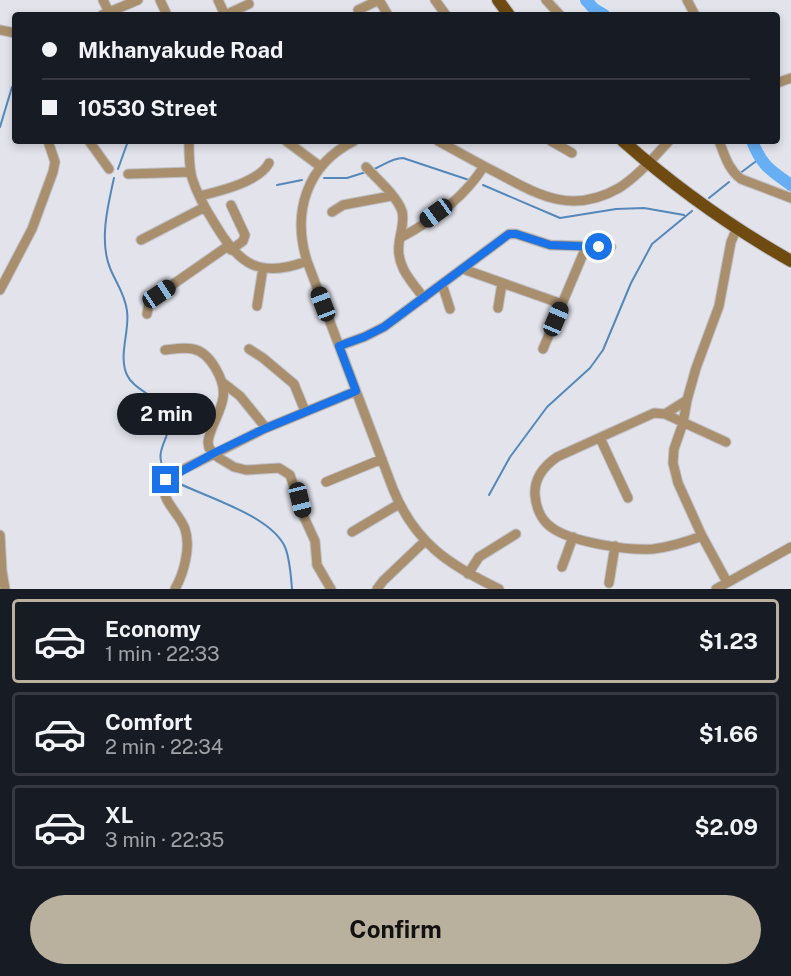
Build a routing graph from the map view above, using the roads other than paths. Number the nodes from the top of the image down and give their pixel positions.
1 (138, 0) edge
2 (379, 0) edge
3 (546, 0) edge
4 (249, 4) dead end
5 (358, 10) dead end
6 (110, 12) edge
7 (232, 12) edge
8 (557, 12) edge
9 (49, 144) edge
10 (91, 144) edge
11 (189, 144) edge
12 (290, 144) edge
13 (349, 144) edge
14 (444, 144) edge
15 (556, 144) edge
16 (626, 144) edge
17 (666, 144) edge
18 (720, 144) edge
19 (572, 153) dead end
20 (269, 163) dead end
21 (648, 163) junction
22 (484, 166) junction
23 (321, 167) junction
24 (366, 167) dead end
25 (109, 169) dead end
26 (191, 172) junction
27 (128, 174) dead end
28 (200, 196) junction
29 (392, 196) junction
30 (791, 198) edge
31 (231, 206) dead end
32 (204, 207) junction
33 (332, 212) dead end
34 (737, 228) junction
35 (400, 237) junction
36 (141, 240) dead end
37 (586, 247) junction
38 (611, 247) dead end
39 (230, 248) junction
40 (307, 261) junction
41 (791, 261) edge
42 (263, 267) junction
43 (463, 269) junction
44 (502, 283) junction
45 (441, 284) junction
46 (0, 290) edge
47 (423, 298) junction
48 (562, 304) junction
49 (257, 306) dead end
50 (498, 308) dead end
51 (450, 309) dead end
52 (147, 314) dead end
53 (339, 346) junction
54 (249, 349) dead end
55 (543, 349) dead end
56 (165, 350) dead end
57 (222, 382) junction
58 (356, 391) junction
59 (687, 400) junction
60 (305, 411) junction
61 (665, 414) junction
62 (683, 423) junction
63 (266, 428) junction
64 (600, 438) junction
65 (726, 442) dead end
66 (214, 453) junction
67 (382, 459) junction
68 (326, 482) dead end
69 (627, 498) dead end
70 (399, 504) junction
71 (352, 532) dead end
72 (0, 534) edge
73 (516, 534) dead end
74 (702, 536) junction
75 (573, 537) junction
76 (425, 541) junction
77 (615, 546) junction
78 (791, 548) edge
79 (562, 567) dead end
80 (468, 574) junction
81 (728, 582) junction
82 (609, 583) dead end
83 (5, 589) edge
84 (175, 589) edge
85 (331, 589) edge
86 (378, 589) edge
87 (499, 589) edge
88 (716, 589) edge

1 - 6 street
2 - 5 street
3 - 8 street
4 - 7 street
9 - 46 street
10 - 25 street
11 - 26 street
12 - 23 street
13 - 23 street
14 - 22 street
15 - 19 street
16 - 21 main road
17 - 21 street
18 - 30 street
20 - 28 street
21 - 22 street
21 - 34 main road
22 - 35 street
23 - 40 street
24 - 29 street
26 - 27 street
26 - 28 street
28 - 32 street
29 - 33 street
29 - 35 street
31 - 39 street
32 - 36 street
32 - 39 street
34 - 41 main road
34 - 59 street
35 - 47 street
37 - 38 street
37 - 43 street
37 - 48 street
39 - 42 street
39 - 52 street
40 - 42 street
40 - 53 street
42 - 49 street
43 - 44 street
43 - 45 street
44 - 48 street
44 - 50 street
45 - 47 street
45 - 51 street
47 - 53 street
48 - 55 street
53 - 58 street
54 - 60 street
56 - 57 street
57 - 63 street
57 - 66 street
58 - 60 street
58 - 67 street
59 - 61 street
59 - 62 street
60 - 63 street
61 - 62 street
61 - 64 street
62 - 65 street
62 - 74 street
63 - 66 street
64 - 69 street
64 - 75 street
66 - 84 street
66 - 85 street
67 - 68 street
67 - 70 street
70 - 71 street
70 - 76 street
72 - 83 street
73 - 80 street
74 - 77 street
74 - 81 street
75 - 77 street
75 - 79 street
76 - 80 street
76 - 86 street
77 - 82 street
78 - 81 street
80 - 87 street
81 - 88 street

